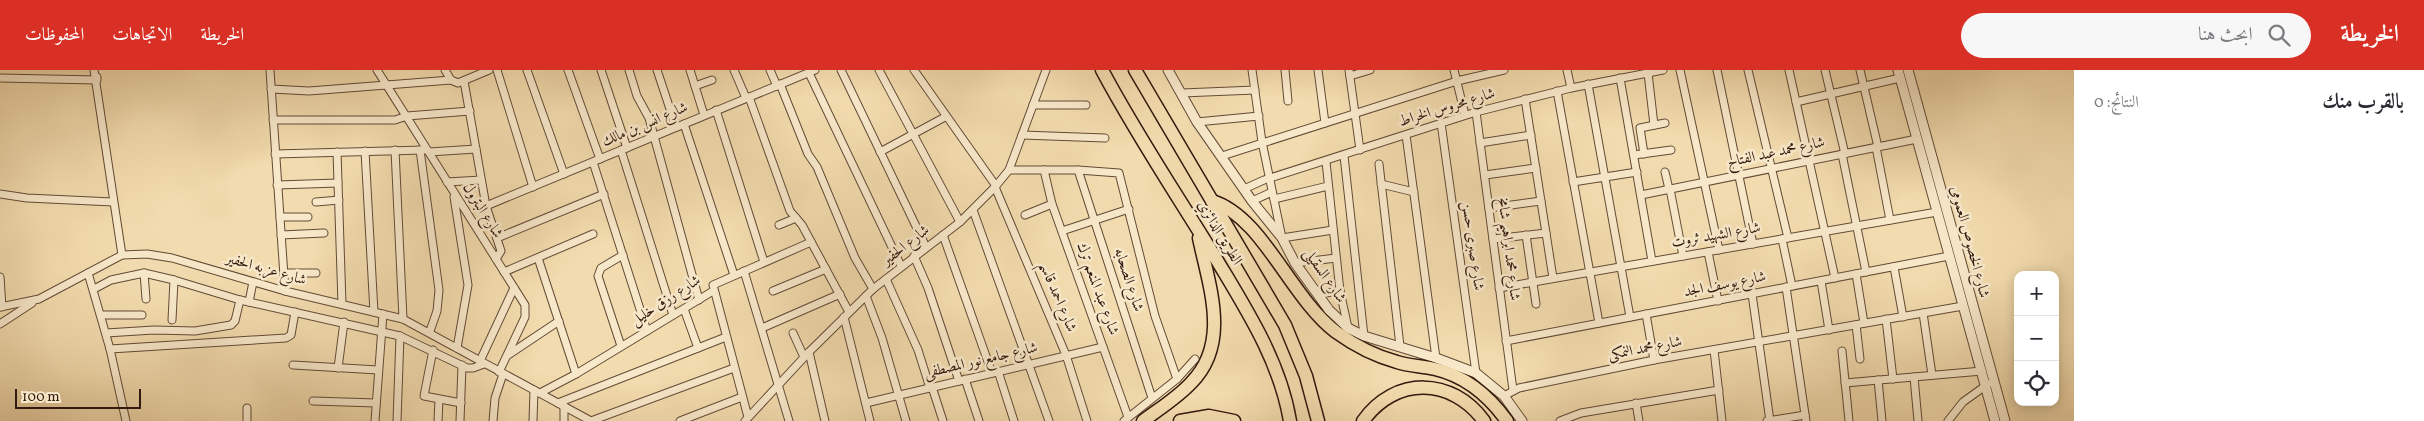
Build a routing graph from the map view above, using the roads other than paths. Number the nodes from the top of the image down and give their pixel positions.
1 (94, 70) edge
2 (99, 70) edge
3 (270, 70) edge
4 (377, 70) edge
5 (445, 70) edge
6 (489, 70) edge
7 (496, 70) edge
8 (527, 70) edge
9 (568, 70) edge
10 (601, 70) edge
11 (629, 70) edge
12 (657, 70) edge
13 (690, 70) edge
14 (734, 70) edge
15 (770, 70) edge
16 (841, 70) edge
17 (879, 70) edge
18 (914, 70) edge
19 (1046, 70) edge
20 (1102, 70) edge
21 (1135, 70) edge
22 (1168, 70) edge
23 (1252, 70) edge
24 (1285, 70) edge
25 (1318, 70) edge
26 (1370, 70) edge
27 (1454, 70) edge
28 (1504, 70) edge
29 (1567, 70) edge
30 (1662, 70) edge
31 (1680, 70) edge
32 (1717, 70) edge
33 (1748, 70) edge
34 (1789, 70) edge
35 (1825, 70) edge
36 (1860, 70) edge
37 (1908, 70) edge
38 (809, 72) edge
39 (1349, 73) edge
40 (1631, 73) edge
41 (1648, 73) junction
42 (472, 74) edge
43 (1899, 74) edge
44 (0, 78) edge
45 (1620, 78) junction
46 (96, 80) junction
47 (451, 80) junction
48 (712, 80) dead end
49 (464, 81) junction
50 (1457, 81) junction
51 (1588, 84) junction
52 (778, 85) junction
53 (387, 86) junction
54 (695, 86) junction
55 (1864, 86) junction
56 (1571, 88) junction
57 (271, 89) junction
58 (1255, 90) junction
59 (1557, 91) junction
60 (1182, 93) junction
61 (1831, 94) junction
62 (747, 97) junction
63 (1525, 99) junction
64 (1288, 101) dead end
65 (1796, 102) junction
66 (1033, 105) junction
67 (1086, 105) dead end
68 (716, 110) junction
69 (470, 111) junction
70 (1476, 112) junction
71 (1354, 114) junction
72 (704, 115) junction
73 (1465, 115) junction
74 (407, 116) junction
75 (1259, 116) junction
76 (945, 117) junction
77 (273, 120) junction
78 (1197, 122) junction
79 (1325, 123) junction
80 (1441, 123) junction
81 (1665, 123) dead end
82 (684, 124) junction
83 (1654, 125) junction
84 (676, 127) junction
85 (913, 134) junction
86 (1022, 135) junction
87 (1406, 135) junction
88 (1531, 135) junction
89 (654, 137) junction
90 (1105, 138) dead end
91 (1917, 139) junction
92 (1262, 142) junction
93 (1480, 143) junction
94 (1877, 147) junction
95 (476, 149) junction
96 (624, 149) junction
97 (395, 150) junction
98 (425, 150) junction
99 (1360, 150) junction
100 (1671, 150) dead end
101 (365, 151) junction
102 (337, 152) junction
103 (880, 152) junction
104 (275, 154) junction
105 (1644, 154) junction
106 (1843, 154) junction
107 (1634, 155) junction
108 (1222, 156) junction
109 (1344, 156) junction
110 (597, 160) junction
111 (1809, 161) junction
112 (1326, 162) junction
113 (1379, 164) dead end
114 (1536, 168) junction
115 (1772, 168) junction
116 (1009, 170) junction
117 (1044, 170) junction
118 (1078, 170) junction
119 (1637, 172) junction
120 (1665, 172) dead end
121 (564, 174) junction
122 (1485, 175) junction
123 (1738, 175) junction
124 (1605, 177) junction
125 (1269, 178) junction
126 (481, 180) junction
127 (447, 182) junction
128 (1573, 182) junction
129 (1704, 182) junction
130 (338, 183) junction
131 (1381, 184) junction
132 (278, 185) junction
133 (1328, 186) junction
134 (533, 187) junction
135 (995, 187) junction
136 (1670, 189) junction
137 (1244, 190) junction
138 (453, 192) junction
139 (1414, 192) junction
140 (0, 194) edge
141 (604, 194) junction
142 (1273, 195) junction
143 (1641, 195) junction
144 (339, 200) junction
145 (1212, 201) junction
146 (1252, 201) junction
147 (1541, 201) junction
148 (113, 202) junction
149 (316, 202) dead end
150 (1052, 204) junction
151 (486, 206) junction
152 (1489, 208) junction
153 (1129, 209) junction
154 (973, 210) junction
155 (1937, 212) junction
156 (1026, 215) dead end
157 (280, 217) junction
158 (308, 217) dead end
159 (798, 220) junction
160 (1094, 220) junction
161 (1890, 220) junction
162 (960, 222) junction
163 (779, 225) dead end
164 (1857, 226) junction
165 (1197, 228) junction
166 (1333, 230) junction
167 (1062, 231) junction
168 (1825, 231) junction
169 (324, 233) dead end
170 (1546, 233) junction
171 (593, 234) dead end
172 (281, 235) junction
173 (943, 235) junction
174 (1526, 235) junction
175 (497, 238) junction
176 (1282, 238) junction
177 (1785, 238) junction
178 (1493, 239) junction
179 (811, 242) junction
180 (1753, 244) junction
181 (926, 247) junction
182 (1719, 250) junction
183 (1708, 252) junction
184 (122, 255) junction
185 (623, 255) junction
186 (914, 256) junction
187 (1683, 256) junction
188 (1949, 256) junction
189 (538, 258) junction
190 (1336, 258) junction
191 (496, 259) junction
192 (1652, 261) junction
193 (764, 262) junction
194 (1295, 263) junction
195 (901, 266) junction
196 (1621, 267) junction
197 (1894, 267) junction
198 (826, 269) junction
199 (744, 271) junction
200 (504, 272) junction
201 (1589, 272) junction
202 (1866, 272) junction
203 (88, 273) junction
204 (144, 273) junction
205 (284, 273) junction
206 (316, 273) dead end
207 (1856, 274) junction
208 (734, 275) junction
209 (0, 277) edge
210 (1554, 278) junction
211 (1836, 278) junction
212 (886, 279) junction
213 (174, 280) junction
214 (1821, 281) junction
215 (254, 282) junction
216 (1533, 282) junction
217 (1789, 287) junction
218 (94, 288) junction
219 (514, 288) junction
220 (1499, 288) junction
221 (873, 290) junction
222 (285, 291) junction
223 (713, 291) junction
224 (773, 291) dead end
225 (1340, 291) junction
226 (840, 294) junction
227 (1318, 294) junction
228 (1752, 294) junction
229 (866, 296) junction
230 (39, 299) junction
231 (146, 299) dead end
232 (240, 300) junction
233 (698, 300) junction
234 (1718, 301) junction
235 (249, 302) junction
236 (342, 304) junction
237 (1536, 304) dead end
238 (1963, 306) junction
239 (1, 307) edge
240 (684, 308) junction
241 (295, 312) junction
242 (374, 312) junction
243 (1922, 313) junction
244 (383, 314) junction
245 (1646, 314) junction
246 (101, 315) junction
247 (142, 315) dead end
248 (673, 315) junction
249 (846, 315) junction
250 (1630, 317) junction
251 (1903, 317) junction
252 (404, 319) junction
253 (172, 320) dead end
254 (1886, 320) junction
255 (559, 321) junction
256 (344, 322) junction
257 (1599, 323) junction
258 (1864, 323) junction
259 (0, 324) edge
260 (1856, 325) junction
261 (762, 328) junction
262 (1348, 328) junction
263 (381, 330) junction
264 (1829, 330) junction
265 (430, 331) junction
266 (647, 331) junction
267 (106, 333) junction
268 (794, 333) dead end
269 (400, 336) junction
270 (1364, 336) junction
271 (1793, 336) junction
272 (726, 337) junction
273 (1506, 341) junction
274 (1759, 342) junction
275 (621, 346) junction
276 (1400, 346) junction
277 (1103, 347) junction
278 (457, 348) junction
279 (698, 348) junction
280 (110, 349) junction
281 (434, 350) junction
282 (1714, 350) junction
283 (1842, 351) dead end
284 (507, 355) junction
285 (807, 355) junction
286 (1066, 355) junction
287 (1436, 358) junction
288 (1195, 359) dead end
289 (1860, 359) dead end
290 (1654, 360) junction
291 (482, 362) junction
292 (1028, 364) junction
293 (293, 365) dead end
294 (462, 365) junction
295 (338, 368) junction
296 (734, 368) junction
297 (378, 370) junction
298 (1982, 371) junction
299 (995, 372) junction
300 (501, 373) junction
301 (576, 374) junction
302 (1476, 374) junction
303 (1932, 375) junction
304 (1914, 377) junction
305 (1177, 379) junction
306 (1893, 379) junction
307 (962, 380) junction
308 (1878, 380) junction
309 (1990, 382) junction
310 (1845, 383) junction
311 (779, 384) junction
312 (931, 387) junction
313 (1513, 390) junction
314 (1719, 390) junction
315 (537, 392) junction
316 (900, 394) junction
317 (1504, 396) junction
318 (742, 397) junction
319 (1152, 398) junction
320 (439, 400) junction
321 (313, 401) dead end
322 (376, 403) junction
323 (461, 403) junction
324 (866, 403) junction
325 (1636, 403) junction
326 (561, 405) junction
327 (247, 408) dead end
328 (749, 418) edge
329 (1805, 418) edge
330 (1126, 419) edge
331 (126, 421) edge
332 (247, 421) edge
333 (375, 421) edge
334 (397, 421) edge
335 (438, 421) edge
336 (460, 421) edge
337 (493, 421) edge
338 (533, 421) edge
339 (564, 421) edge
340 (591, 421) edge
341 (680, 421) edge
342 (789, 421) edge
343 (825, 421) edge
344 (870, 421) edge
345 (906, 421) edge
346 (943, 421) edge
347 (979, 421) edge
348 (1014, 421) edge
349 (1049, 421) edge
350 (1086, 421) edge
351 (1143, 421) edge
352 (1180, 421) edge
353 (1234, 421) edge
354 (1290, 421) edge
355 (1318, 421) edge
356 (1364, 421) edge
357 (1484, 421) edge
358 (1507, 421) edge
359 (1522, 421) edge
360 (1560, 421) edge
361 (1639, 421) edge
362 (1722, 421) edge
363 (1769, 421) edge
364 (1849, 421) edge
365 (1882, 421) edge
366 (1918, 421) edge
367 (1948, 421) edge
368 (1995, 421) edge
369 (2005, 421) edge

1 - 46 street
2 - 46 street
3 - 57 street
4 - 53 street, شارع البترول
5 - 47 street
6 - 42 street
7 - 134 street
8 - 121 street
9 - 110 street
10 - 96 street
11 - 89 street
12 - 84 street
13 - 54 street
14 - 62 street
15 - 52 street
16 - 103 street
17 - 85 street
18 - 76 street, شارع احمد قاسم
19 - 66 street, شارع الحفير
20 - 165 highway, الطريق الدائري
21 - 145 highway, الطريق الدائري
22 - 60 street, شارع السقيلى
23 - 58 street
24 - 64 street
25 - 79 street
26 - 39 street
27 - 50 street
28 - 50 street
29 - 56 street
30 - 41 street, شارع محروس الخراط
31 - 129 street
32 - 123 street
33 - 115 street
34 - 65 street
35 - 61 street
36 - 55 street
37 - 309 street, شارع الخصوص العمومى
38 - 52 street, شارع انس بن مالك
38 - 195 street
39 - 71 street
40 - 41 street, شارع محروس الخراط
40 - 45 street, شارع محروس الخراط
41 - 83 street
42 - 49 street
43 - 55 street
43 - 91 street, شارع الخصوص العمومى
44 - 46 street
45 - 51 street, شارع محروس الخراط
45 - 107 street
46 - 148 street
47 - 49 street
47 - 53 street
48 - 54 street
49 - 69 street
50 - 71 street
50 - 73 street
51 - 56 street, شارع محروس الخراط
51 - 124 street
52 - 62 street, شارع انس بن مالك
52 - 221 street
53 - 57 street
53 - 74 street, شارع البترول
54 - 72 street
55 - 61 street
55 - 94 street
56 - 59 street, شارع محروس الخراط
57 - 77 street
58 - 60 street
58 - 75 street
59 - 63 street, شارع محروس الخراط
59 - 128 street
60 - 78 street, شارع السقيلى
61 - 65 street
61 - 106 street
62 - 68 street, شارع انس بن مالك
62 - 159 street
63 - 70 street, شارع محروس الخراط
63 - 88 street
65 - 111 street
66 - 67 street
66 - 86 street, شارع الحفير
68 - 72 street, شارع انس بن مالك
68 - 193 street
69 - 74 street
69 - 95 street
70 - 73 street, شارع محروس الخراط
70 - 93 street, شارع محمد ابراهيم شامخ
71 - 79 street
71 - 99 street
72 - 82 street, شارع انس بن مالك
73 - 80 street, شارع محروس الخراط
74 - 77 street
74 - 98 street, شارع البترول
75 - 78 street
75 - 92 street
76 - 85 street
76 - 135 street, شارع احمد قاسم
77 - 104 street
78 - 108 street, شارع السقيلى
79 - 92 street
80 - 87 street, شارع محروس الخراط
80 - 302 street, شارع صبرى حسن
81 - 83 street
82 - 84 street, شارع انس بن مالك
82 - 208 street
83 - 105 street
84 - 89 street, شارع انس بن مالك
85 - 103 street
85 - 162 street
86 - 90 street
86 - 116 street, شارع الحفير
87 - 99 street, شارع محروس الخراط
87 - 139 street
88 - 93 street
88 - 114 street
89 - 96 street, شارع انس بن مالك
89 - 233 street
91 - 94 street, شارع محمد عبد الفتاح
91 - 155 street, شارع الخصوص العمومى
92 - 108 street
92 - 125 street
93 - 122 street, شارع محمد ابراهيم شامخ
94 - 106 street, شارع محمد عبد الفتاح
94 - 161 street
95 - 98 street
95 - 126 street
96 - 110 street, شارع انس بن مالك
96 - 248 street
97 - 98 street
97 - 101 street
97 - 252 street
98 - 127 street, شارع البترول
98 - 265 street
99 - 109 street, شارع محروس الخراط
100 - 105 street
101 - 102 street
101 - 242 street
102 - 104 street
102 - 130 street
103 - 181 street
104 - 132 street
105 - 107 street
106 - 111 street, شارع محمد عبد الفتاح
106 - 164 street
107 - 119 street
108 - 137 street, شارع السقيلى
109 - 112 street, شارع محروس الخراط
109 - 270 street
110 - 121 street, شارع انس بن مالك
110 - 141 street
111 - 115 street, شارع محمد عبد الفتاح
111 - 168 street
112 - 125 street, شارع محروس الخراط
112 - 133 street
113 - 131 street
114 - 122 street
114 - 147 street
115 - 123 street, شارع محمد عبد الفتاح
115 - 177 street
116 - 117 street
116 - 135 street, شارع الحفير
117 - 118 street
117 - 150 street, شارع عبد المنعم ترك
118 - 153 street
118 - 160 street, شارع الصحابه
119 - 124 street
119 - 143 street
120 - 136 street
121 - 134 street, شارع انس بن مالك
122 - 152 street, شارع محمد ابراهيم شامخ
123 - 129 street, شارع محمد عبد الفتاح
123 - 180 street
124 - 128 street
124 - 196 street
125 - 137 street, شارع محروس الخراط
125 - 142 street
126 - 127 street
126 - 151 street
127 - 138 street, شارع البترول
128 - 201 street
129 - 136 street, شارع محمد عبد الفتاح
129 - 182 street
130 - 132 street
130 - 144 street
131 - 139 street
131 - 276 street
132 - 157 street
133 - 142 street
133 - 166 street
134 - 151 street, شارع انس بن مالك
135 - 154 street, شارع الحفير
135 - 286 street, شارع احمد قاسم
136 - 143 street, شارع محمد عبد الفتاح
136 - 187 street
137 - 146 street, شارع السقيلى
138 - 191 street, شارع البترول
138 - 278 street
139 - 287 street
140 - 148 street
141 - 175 street
141 - 185 street
142 - 146 street
142 - 176 street
143 - 192 street
144 - 149 street
144 - 236 street
145 - 355 highway, الطريق الدائري
145 - 358 highway
146 - 176 street, شارع السقيلى
147 - 152 street
147 - 170 street
148 - 184 street
150 - 156 street
150 - 167 street, شارع عبد المنعم ترك
151 - 175 street
152 - 178 street, شارع محمد ابراهيم شامخ
153 - 160 street
153 - 305 street
154 - 162 street, شارع الحفير
154 - 292 street
155 - 161 street, شارع الشهيد ثروت
155 - 188 street, شارع الخصوص العمومى
157 - 158 street
157 - 172 street
159 - 163 street
159 - 179 street
160 - 167 street
160 - 319 street, شارع الصحابه
161 - 164 street, شارع الشهيد ثروت
162 - 173 street, شارع الحفير
164 - 168 street, شارع الشهيد ثروت
164 - 202 street
165 - 351 highway
165 - 354 highway, الطريق الدائري
166 - 176 street
166 - 190 street
167 - 277 street, شارع عبد المنعم ترك
168 - 177 street, شارع الشهيد ثروت
168 - 211 street
169 - 172 street
170 - 174 street
170 - 210 street
171 - 189 street
172 - 205 street
173 - 181 street, شارع الحفير
173 - 299 street
174 - 178 street
174 - 216 street
175 - 191 street
176 - 194 street, شارع السقيلى
177 - 180 street, شارع الشهيد ثروت
177 - 217 street
178 - 220 street, شارع محمد ابراهيم شامخ
179 - 193 street, شارع رزق خليل
179 - 198 street
180 - 182 street, شارع الشهيد ثروت
181 - 186 street, شارع الحفير
182 - 183 street, شارع الشهيد ثروت
183 - 187 street, شارع الشهيد ثروت
183 - 234 street
184 - 203 street, شارع عزبه الحفير
184 - 215 street, شارع عزبه الحفير
185 - 266 street
185 - 275 street
186 - 195 street, شارع الحفير
186 - 307 street
187 - 192 street, شارع الشهيد ثروت
188 - 197 street, شارع يوسف الجد
188 - 238 street, شارع الخصوص العمومى
189 - 200 street
189 - 255 street
190 - 194 street
190 - 225 street
191 - 200 street, شارع البترول
192 - 196 street, شارع الشهيد ثروت
193 - 199 street, شارع رزق خليل
194 - 227 street, شارع السقيلى
195 - 212 street, شارع الحفير
196 - 201 street, شارع الشهيد ثروت
196 - 250 street
197 - 202 street, شارع يوسف الجد
197 - 251 street
198 - 224 street
198 - 226 street
199 - 208 street, شارع رزق خليل
199 - 261 street
200 - 219 street, شارع البترول
201 - 210 street, شارع الشهيد ثروت
201 - 257 street
202 - 207 street, شارع يوسف الجد
203 - 218 street
203 - 230 street, شارع عزبه الحفير
204 - 213 street
204 - 218 street
204 - 231 street
205 - 206 street
205 - 222 street
207 - 211 street, شارع يوسف الجد
207 - 258 street
208 - 223 street, شارع رزق خليل
209 - 239 street
210 - 216 street, شارع الشهيد ثروت
211 - 214 street, شارع يوسف الجد
212 - 221 street, شارع الحفير
212 - 312 street
213 - 232 street
213 - 253 street
214 - 217 street, شارع يوسف الجد
214 - 264 street
215 - 222 street, شارع عزبه الحفير
215 - 235 street
216 - 220 street, شارع الشهيد ثروت
216 - 237 street
217 - 228 street, شارع يوسف الجد
217 - 271 street
218 - 246 street
219 - 284 street, شارع البترول
219 - 291 street
220 - 273 street, شارع محمد ابراهيم شامخ
221 - 229 street, شارع الحفير
222 - 236 street, شارع عزبه الحفير
223 - 233 street, شارع رزق خليل
223 - 272 street
225 - 227 street
225 - 262 street
226 - 249 street
226 - 261 street
227 - 262 street, شارع السقيلى
228 - 234 street, شارع يوسف الجد
228 - 274 street
229 - 249 street, شارع الحفير
229 - 316 street
230 - 239 street, شارع عزبه الحفير
230 - 259 street, شارع عزبه الحفير
232 - 235 street
232 - 267 street
233 - 240 street, شارع رزق خليل
234 - 245 street, شارع يوسف الجد
235 - 241 street
236 - 242 street, شارع عزبه الحفير
238 - 243 street, شارع محمد النمكى
238 - 298 street, شارع الخصوص العمومى
240 - 248 street, شارع رزق خليل
240 - 279 street
241 - 256 street
241 - 280 street
242 - 244 street, شارع عزبه الحفير
243 - 251 street, شارع محمد النمكى
243 - 303 street
244 - 252 street, شارع عزبه الحفير
244 - 263 street
245 - 250 street, شارع يوسف الجد
245 - 290 street
246 - 247 street
246 - 267 street
248 - 266 street, شارع رزق خليل
249 - 285 street, شارع الحفير
249 - 324 street
250 - 257 street, شارع يوسف الجد
251 - 254 street, شارع محمد النمكى
252 - 265 street, شارع عزبه الحفير
254 - 258 street, شارع محمد النمكى
254 - 306 street
255 - 284 street
255 - 301 street
256 - 263 street
256 - 295 street
257 - 273 street, شارع يوسف الجد
258 - 260 street, شارع محمد النمكى
260 - 264 street, شارع محمد النمكى
260 - 289 street
261 - 311 street
262 - 270 street, شارع السقيلى
263 - 269 street
263 - 297 street
264 - 271 street, شارع محمد النمكى
265 - 278 street, شارع عزبه الحفير
266 - 275 street, شارع رزق خليل
267 - 280 street
268 - 285 street
269 - 281 street
269 - 334 street
270 - 276 street, شارع السقيلى
271 - 274 street, شارع محمد النمكى
271 - 329 street
272 - 279 street
272 - 296 street
273 - 313 street, شارع محمد ابراهيم شامخ
274 - 282 street, شارع محمد النمكى
274 - 363 street
275 - 301 street, شارع رزق خليل
276 - 287 street, شارع السقيلى
277 - 286 street, شارع جامع نور المصطفى
277 - 330 street, شارع عبد المنعم ترك
278 - 291 street, شارع عزبه الحفير
279 - 326 street
280 - 331 street
281 - 294 street
281 - 320 street
282 - 290 street, شارع محمد النمكى
282 - 314 street
283 - 310 street
284 - 300 street, شارع البترول
285 - 311 street, شارع الحفير
285 - 343 street
286 - 292 street, شارع جامع نور المصطفى
286 - 350 street, شارع احمد قاسم
287 - 302 street, شارع السقيلى
288 - 305 street
290 - 313 street, شارع محمد النمكى
291 - 294 street
291 - 300 street, شارع عزبه الحفير
292 - 299 street, شارع جامع نور المصطفى
292 - 349 street
293 - 295 street
294 - 323 street
295 - 297 street
296 - 318 street
296 - 340 street
297 - 322 street
298 - 303 street
298 - 309 street, شارع الخصوص العمومى
299 - 307 street, شارع جامع نور المصطفى
299 - 348 street
300 - 315 street, شارع عزبه الحفير
300 - 337 street, شارع البترول
301 - 315 street, شارع رزق خليل
302 - 317 street, شارع السقيلى
303 - 304 street
304 - 306 street
304 - 366 street
305 - 319 street
306 - 308 street
307 - 312 street, شارع جامع نور المصطفى
307 - 347 street
308 - 310 street
308 - 365 street
309 - 367 street
309 - 368 street, شارع الخصوص العمومى
309 - 369 street, شارع الخصوص العمومى
310 - 364 street
311 - 328 street, شارع الحفير
311 - 342 street
312 - 316 street, شارع جامع نور المصطفى
312 - 346 street
313 - 317 street, شارع محمد النمكى
314 - 325 street
314 - 362 street
315 - 326 street, شارع عزبه الحفير
315 - 338 street
316 - 324 street, شارع جامع نور المصطفى
316 - 345 street
317 - 359 street, شارع السقيلى
318 - 328 street
318 - 341 street
319 - 330 street
320 - 323 street
320 - 335 street
321 - 322 street
322 - 333 street
323 - 336 street
324 - 344 street
325 - 360 street
325 - 361 street
326 - 339 street
326 - 340 street, شارع عزبه الحفير
327 - 332 street
329 - 363 street
352 - 353 highway
356 - 357 highway

